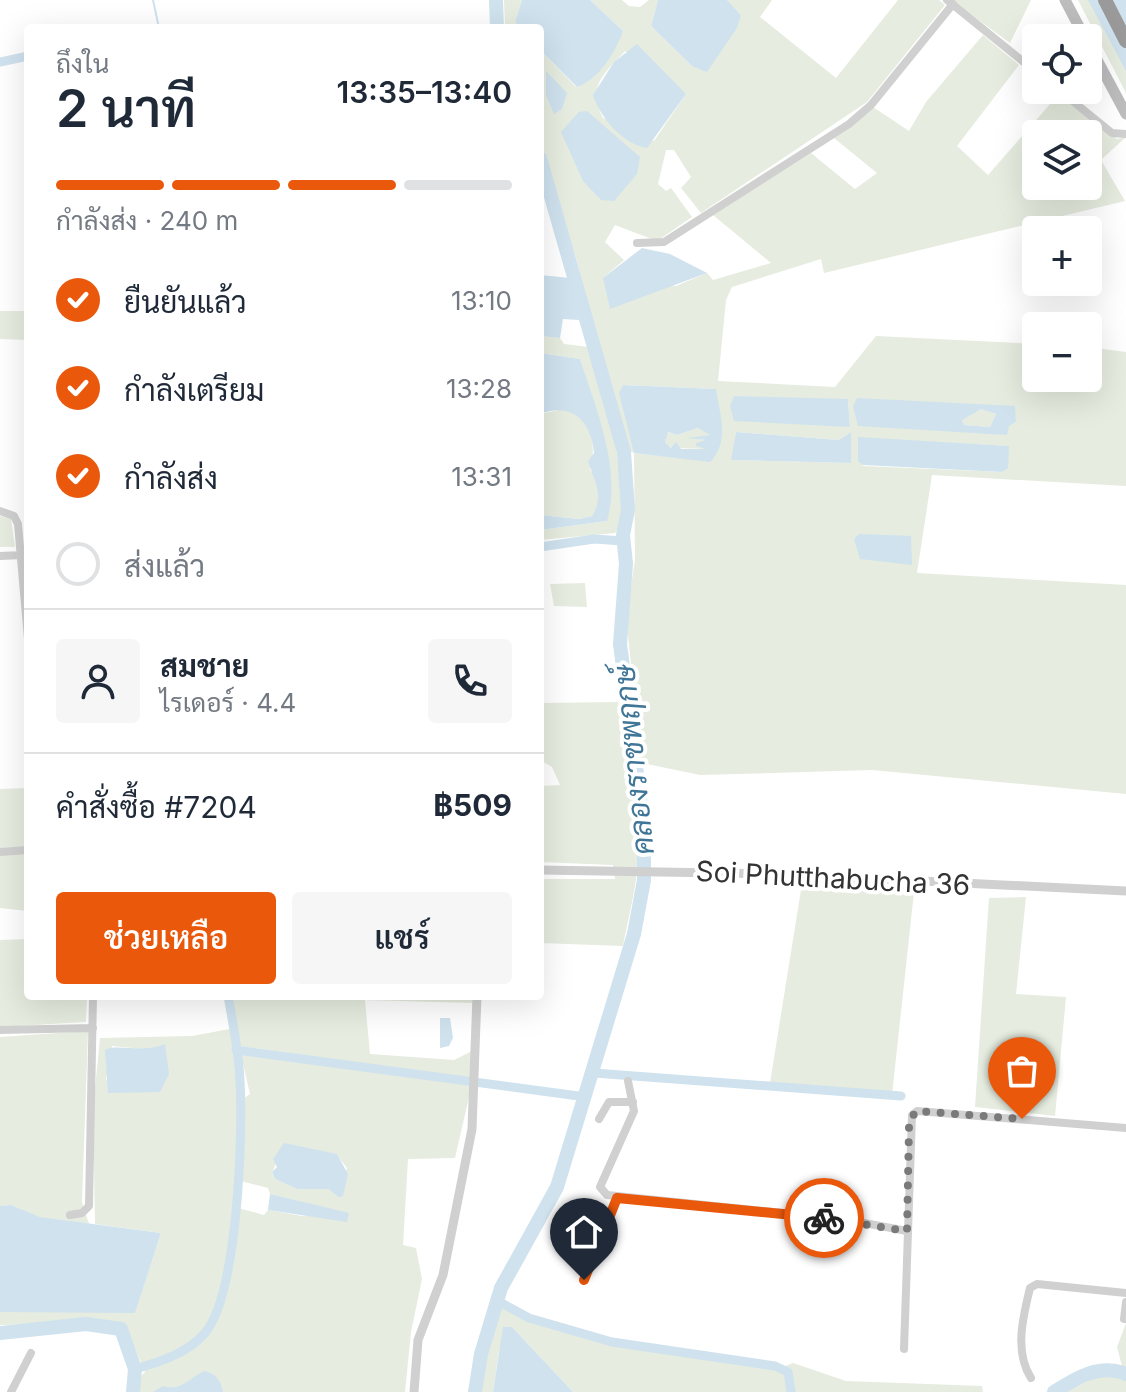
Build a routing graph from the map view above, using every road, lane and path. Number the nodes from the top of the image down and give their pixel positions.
1 (1065, 0) edge
2 (1105, 0) edge
3 (950, 2) edge
4 (1078, 24) edge
5 (1126, 41) edge
6 (1022, 61) edge
7 (1102, 68) edge
8 (1076, 104) edge
9 (1126, 114) edge
10 (1126, 134) edge
11 (637, 243) dead end
12 (0, 511) edge
13 (22, 555) junction
14 (0, 556) edge
15 (24, 583) edge
16 (24, 850) edge
17 (0, 852) edge
18 (544, 870) edge
19 (1126, 891) edge
20 (93, 1000) edge
21 (477, 1000) edge
22 (93, 1028) junction
23 (0, 1030) edge
24 (628, 1081) dead end
25 (633, 1102) junction
26 (599, 1119) dead end
27 (1126, 1128) edge
28 (617, 1198) junction
29 (70, 1215) dead end
30 (907, 1231) junction
31 (584, 1280) dead end
32 (1126, 1293) edge
33 (1126, 1302) edge
34 (1124, 1319) dead end
35 (904, 1349) dead end
36 (31, 1353) dead end
37 (1031, 1378) dead end
38 (11, 1392) edge
39 (414, 1392) edge

1 - 4 main road
2 - 5 highway
3 - 6 street
3 - 11 street
7 - 9 main road
8 - 10 street
12 - 13 street
13 - 14 street
13 - 15 street
16 - 17 street
18 - 19 street, Soi Phutthabucha 36
20 - 22 street
21 - 39 street
22 - 23 street
22 - 29 street
24 - 25 street
25 - 26 street
25 - 28 street
27 - 30 street
28 - 30 street
28 - 31 street
30 - 35 street
32 - 37 street
33 - 34 street
36 - 38 street

